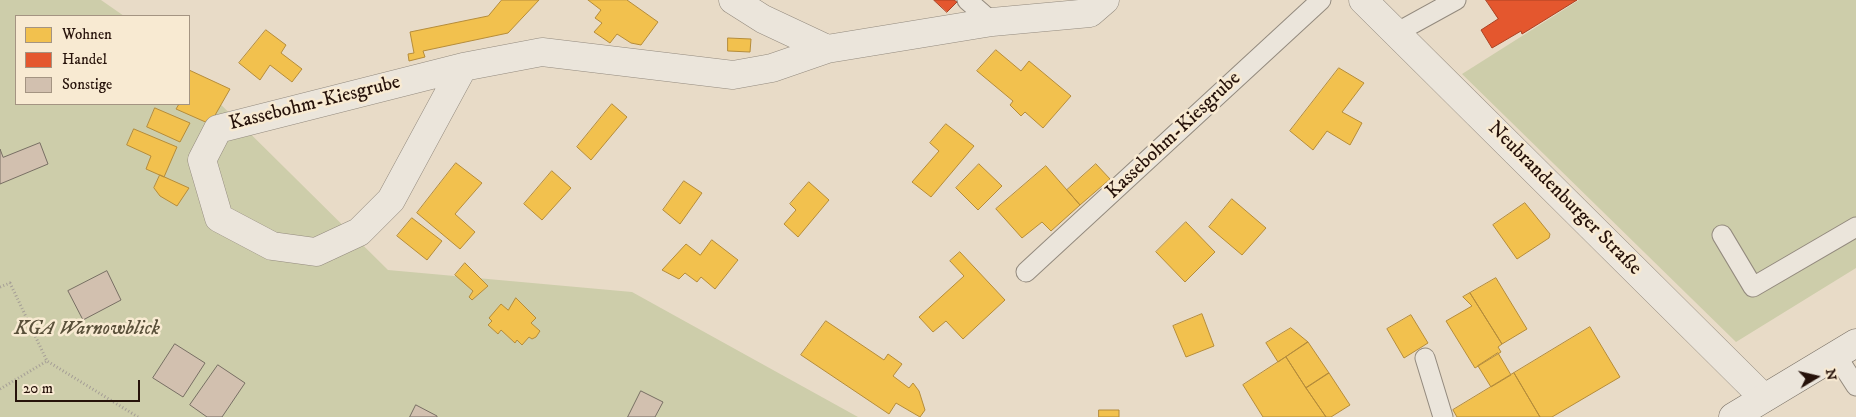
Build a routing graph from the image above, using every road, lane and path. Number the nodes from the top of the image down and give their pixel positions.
1 (733, 0) edge
2 (966, 0) edge
3 (1105, 0) edge
4 (1321, 0) edge
5 (1363, 0) edge
6 (1456, 0) edge
7 (992, 22) junction
8 (1396, 33) junction
9 (827, 50) junction
10 (463, 67) junction
11 (1856, 227) edge
12 (1722, 235) dead end
13 (1026, 272) dead end
14 (0, 287) edge
15 (1846, 349) edge
16 (1425, 358) dead end
17 (47, 361) junction
18 (1856, 386) edge
19 (0, 389) edge
20 (1764, 398) junction
21 (138, 417) edge
22 (1443, 417) edge
23 (1733, 417) edge

1 - 9 street
2 - 7 lane
3 - 7 street, Kassebohm-Kiesgrube
4 - 13 lane, Kassebohm-Kiesgrube
5 - 8 street, Neubrandenburger Straße
6 - 8 lane
7 - 9 street, Kassebohm-Kiesgrube
8 - 20 street, Neubrandenburger Straße
9 - 10 street, Kassebohm-Kiesgrube
10 - 10 street, Kassebohm-Kiesgrube
11 - 12 lane
14 - 17 path
15 - 18 lane
15 - 20 street
16 - 22 lane
17 - 19 path
17 - 21 path
20 - 23 street

